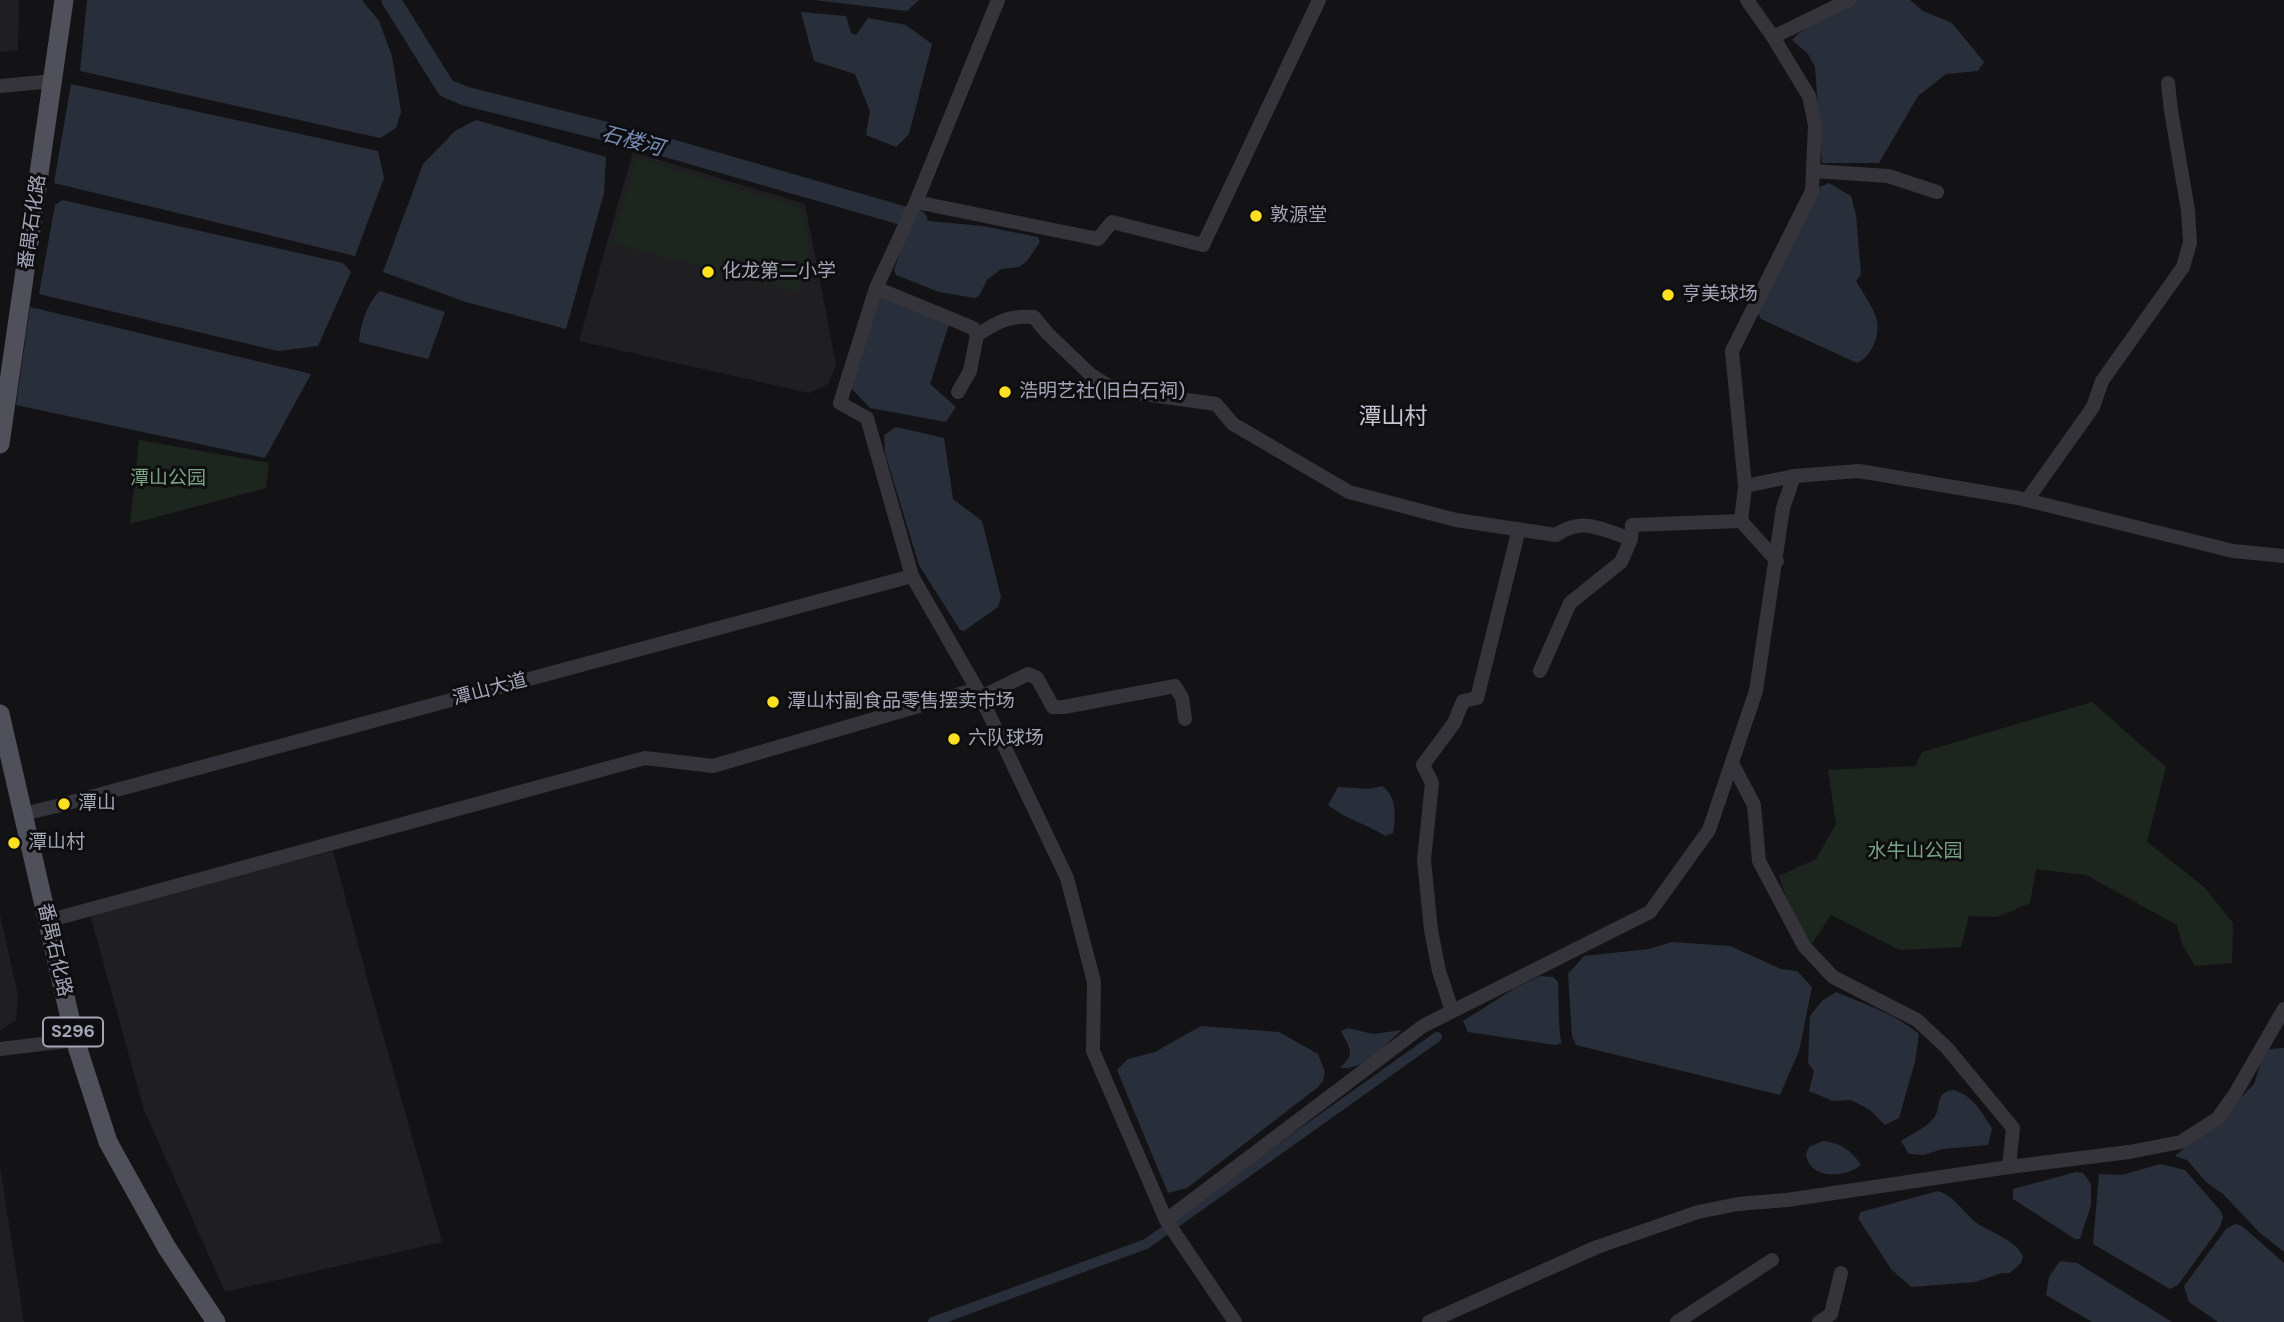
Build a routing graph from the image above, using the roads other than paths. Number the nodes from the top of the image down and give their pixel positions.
1 (64, 0) edge
2 (998, 0) edge
3 (1319, 0) edge
4 (1746, 0) edge
5 (1849, 0) edge
6 (1773, 37) junction
7 (54, 81) junction
8 (2168, 83) dead end
9 (0, 86) edge
10 (1813, 171) junction
11 (1937, 192) dead end
12 (914, 205) junction
13 (876, 288) junction
14 (977, 335) junction
15 (958, 392) dead end
16 (0, 444) edge
17 (1794, 476) junction
18 (1745, 486) junction
19 (2027, 500) junction
20 (1741, 521) junction
21 (1519, 529) junction
22 (1631, 539) junction
23 (2284, 556) edge
24 (1777, 561) junction
25 (912, 576) junction
26 (1540, 671) dead end
27 (979, 693) junction
28 (0, 714) edge
29 (1185, 719) dead end
30 (1732, 763) junction
31 (23, 814) junction
32 (47, 921) junction
33 (2284, 1009) edge
34 (1452, 1011) junction
35 (75, 1040) junction
36 (0, 1049) edge
37 (2009, 1167) junction
38 (1166, 1220) junction
39 (1772, 1260) dead end
40 (1840, 1273) dead end
41 (216, 1322) edge
42 (1235, 1322) edge
43 (1429, 1322) edge
44 (1677, 1322) edge
45 (1819, 1322) edge

1 - 7 main road, 番禺石化路
2 - 12 street
3 - 12 street
4 - 6 street
5 - 6 street
6 - 10 street
7 - 9 street
7 - 16 main road, 番禺石化路
8 - 19 street
10 - 11 street
10 - 18 street
12 - 13 street
13 - 14 street
13 - 25 street
14 - 15 street
14 - 21 street
17 - 18 street
17 - 19 street
17 - 24 street
18 - 20 street
19 - 23 street
20 - 22 street
20 - 24 street
21 - 22 street
21 - 34 street
22 - 26 street
24 - 30 street
25 - 27 street
25 - 31 street, 潭山大道
27 - 29 street
27 - 32 street
27 - 38 street
28 - 31 main road, 番禺石化路 / S296
30 - 34 street
30 - 37 street
31 - 32 main road, 番禺石化路 / S296
32 - 35 main road, 番禺石化路 / S296
33 - 37 street
34 - 38 street
35 - 36 street
35 - 41 main road, 番禺石化路 / S296
37 - 43 street
38 - 42 street
39 - 44 street
40 - 45 street

